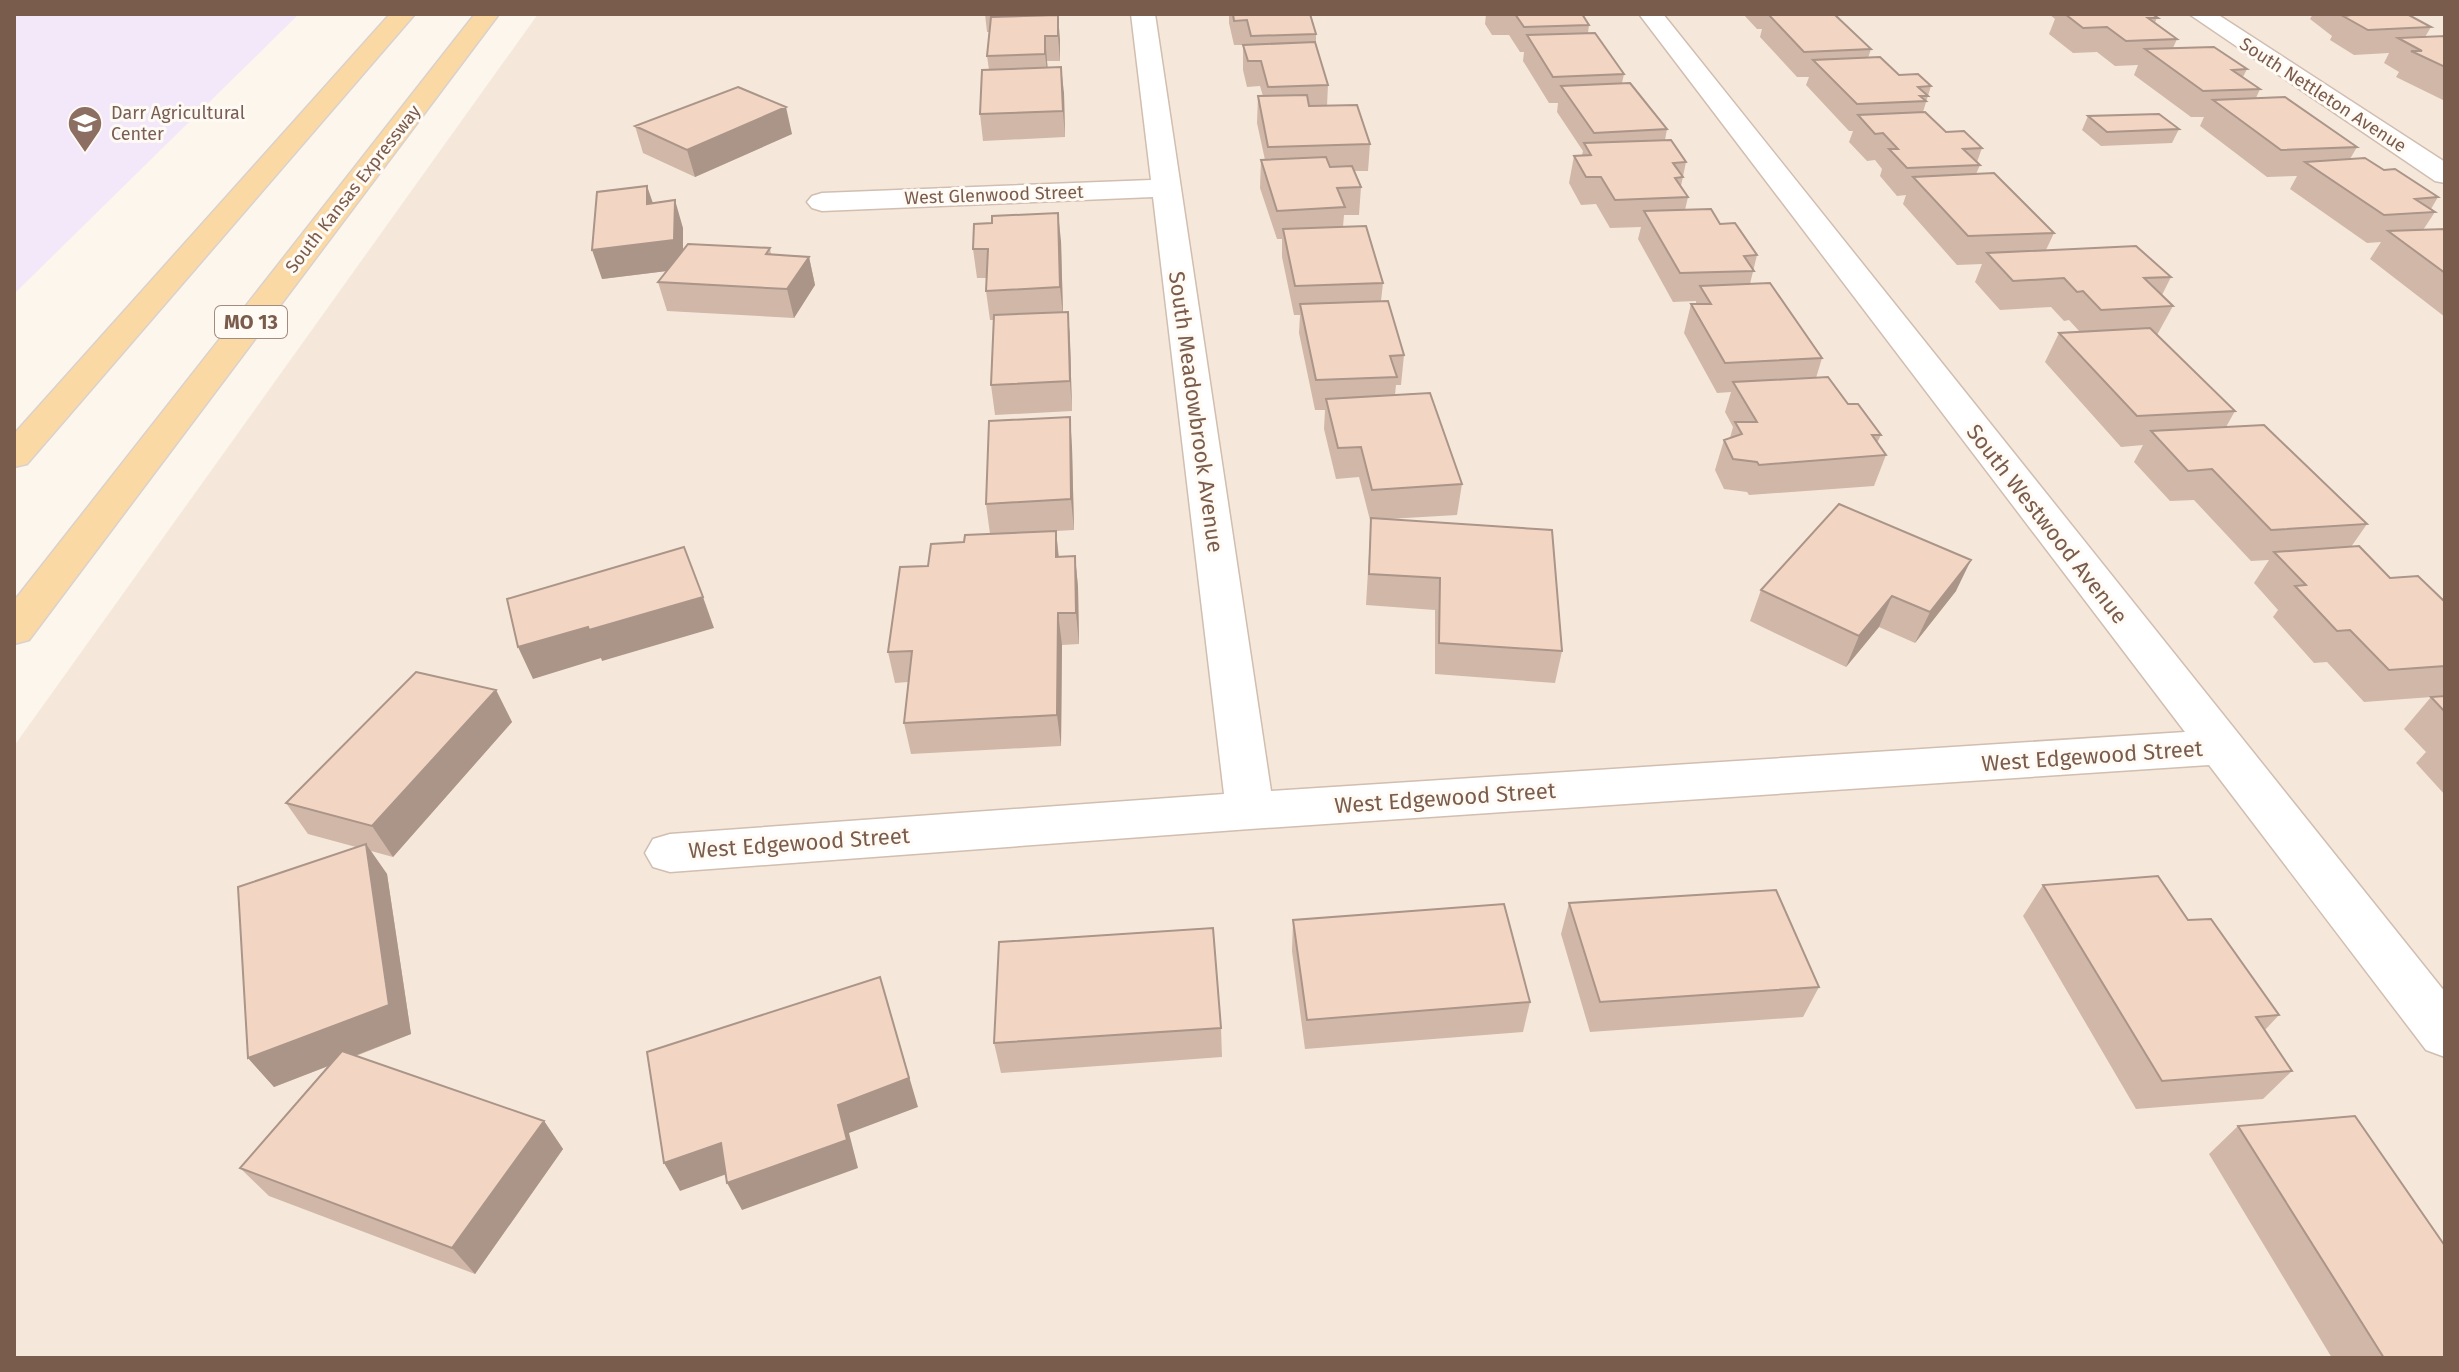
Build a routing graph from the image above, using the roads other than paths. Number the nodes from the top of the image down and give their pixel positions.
1 (403, 14) edge
2 (487, 14) edge
3 (1143, 14) edge
4 (1651, 14) edge
5 (2201, 14) edge
6 (2445, 175) edge
7 (1166, 188) junction
8 (822, 202) dead end
9 (14, 456) edge
10 (14, 630) edge
11 (2221, 747) junction
12 (1250, 811) junction
13 (670, 853) dead end
14 (2445, 1033) edge

1 - 9 main road
2 - 10 main road, South Kansas Expressway / MO 13
3 - 7 street, South Meadowbrook Avenue
4 - 11 street, South Westwood Avenue
5 - 6 street, South Nettleton Avenue
7 - 8 street, West Glenwood Street
7 - 12 street, South Meadowbrook Avenue
11 - 12 street, West Edgewood Street
11 - 14 street, South Westwood Avenue
12 - 13 street, West Edgewood Street

